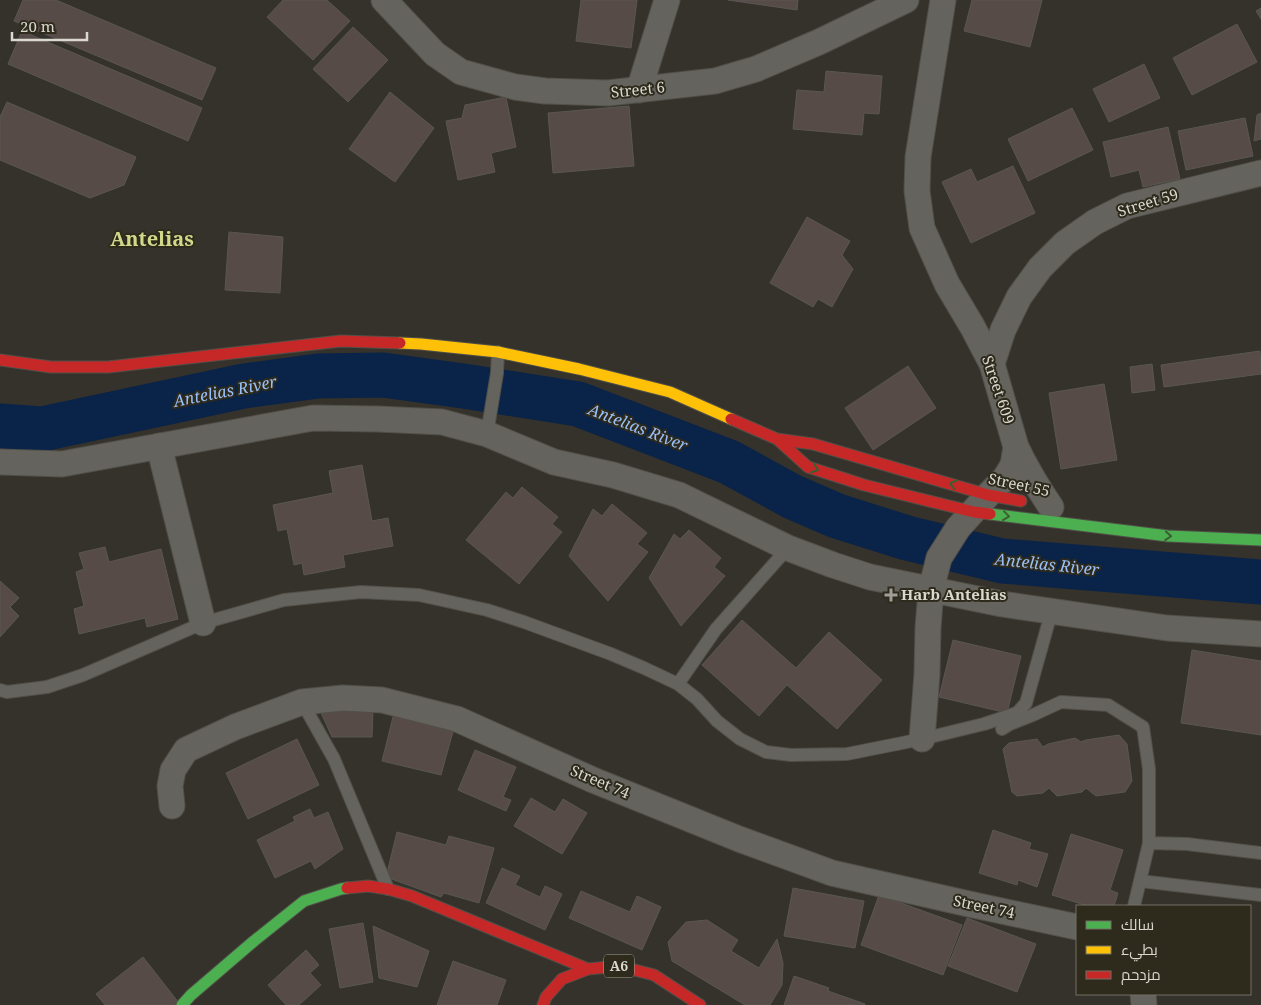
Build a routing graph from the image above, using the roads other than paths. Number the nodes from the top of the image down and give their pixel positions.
1 (384, 0) edge
2 (667, 0) edge
3 (906, 0) edge
4 (943, 0) edge
5 (639, 90) junction
6 (1261, 173) edge
7 (498, 352) junction
8 (0, 360) edge
9 (992, 364) junction
10 (488, 428) junction
11 (777, 439) junction
12 (159, 446) junction
13 (1016, 447) junction
14 (0, 462) edge
15 (1056, 507) joint
16 (973, 512) junction
17 (1261, 540) edge
18 (788, 548) junction
19 (931, 590) junction
20 (1052, 610) junction
21 (203, 623) junction
22 (1261, 634) edge
23 (678, 684) junction
24 (0, 690) edge
25 (302, 702) junction
26 (1002, 729) dead end
27 (922, 740) junction
28 (172, 806) dead end
29 (1149, 843) junction
30 (1261, 853) edge
31 (1140, 881) junction
32 (388, 889) junction
33 (1261, 895) edge
34 (1134, 905) edge
35 (1076, 927) edge
36 (588, 969) junction
37 (188, 1002) edge
38 (548, 1002) edge
39 (700, 1005) edge

1 - 5 street, Street 6
2 - 5 street
3 - 5 street, Street 6
4 - 9 street, Street 609
6 - 9 street, Street 59
7 - 8 main road
7 - 10 lane
7 - 11 main road
9 - 13 street, Street 609
10 - 12 street
10 - 18 street
16 -> 11 main road, Street 55
11 -> 16 main road
12 - 14 street
12 - 21 street
13 - 15 street, Street 609
13 - 16 street
15 - 16 main road, Street 55
16 -> 17 main road
16 - 19 street
18 - 19 street
18 - 23 lane
19 - 20 street
19 - 27 street
20 - 22 street
20 - 27 lane
21 - 23 lane
21 - 24 lane
23 - 27 lane
25 - 28 street, Street 74
25 - 32 lane
25 - 35 street, Street 74
26 - 29 lane
29 - 30 lane
29 - 31 lane
31 - 33 lane
31 - 34 lane
32 - 36 main road
32 - 37 main road
36 - 38 main road, A6
36 - 39 main road, A6

